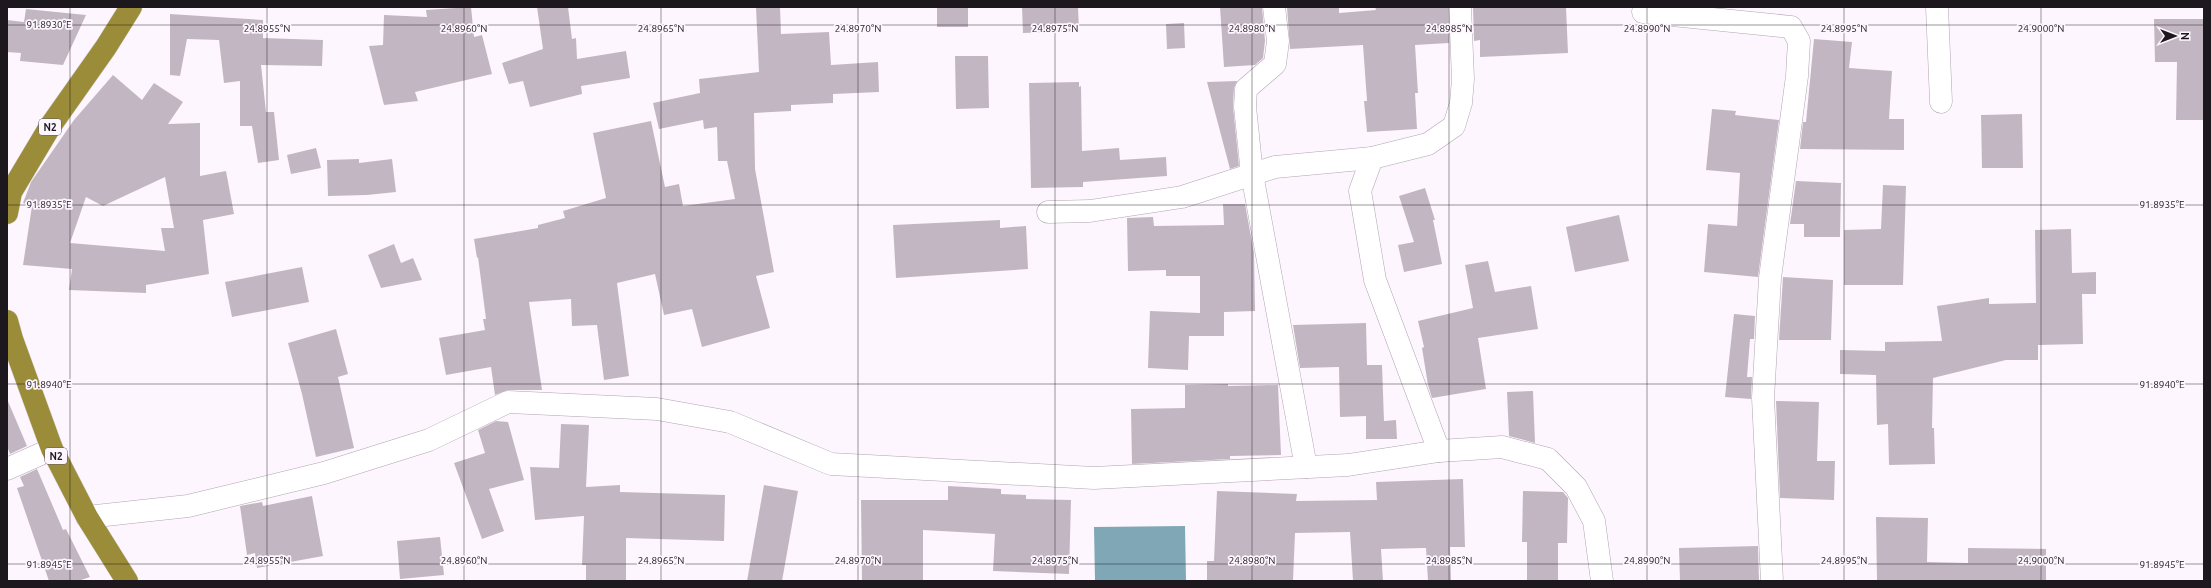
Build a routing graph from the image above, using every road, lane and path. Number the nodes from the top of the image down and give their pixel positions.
1 (131, 7) edge
2 (1274, 7) edge
3 (1460, 7) edge
4 (1937, 7) edge
5 (1643, 12) dead end
6 (1941, 102) dead end
7 (1372, 158) junction
8 (1252, 174) junction
9 (1048, 212) dead end
10 (7, 213) edge
11 (7, 321) edge
12 (52, 449) junction
13 (1439, 451) junction
14 (1306, 467) junction
15 (7, 469) edge
16 (87, 517) junction
17 (127, 581) edge
18 (1602, 581) edge
19 (1772, 581) edge

1 - 10 highway, N2
2 - 8 street
3 - 7 street
4 - 6 street
5 - 19 street
7 - 8 street
7 - 13 street
8 - 9 street
8 - 14 street
11 - 12 highway, N2
12 - 15 street
12 - 16 highway, N2
13 - 14 street
13 - 18 street
14 - 16 street
16 - 17 highway, N2

